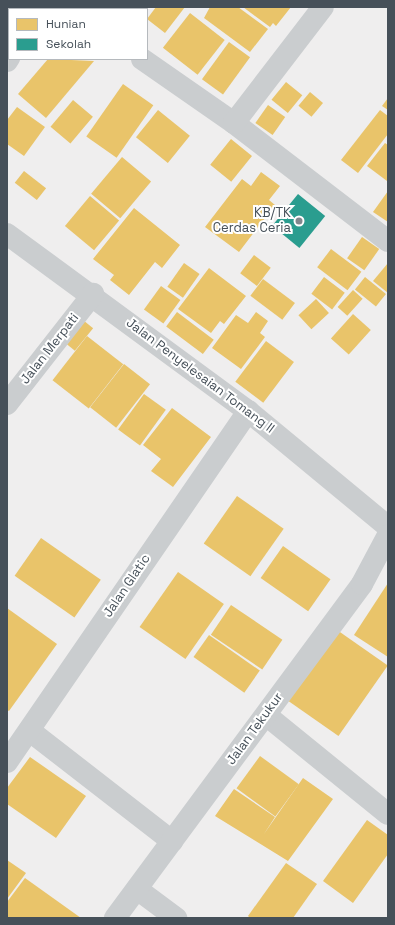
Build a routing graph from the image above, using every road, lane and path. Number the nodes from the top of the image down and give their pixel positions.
1 (323, 7) edge
2 (143, 60) edge
3 (234, 123) junction
4 (7, 234) edge
5 (388, 241) edge
6 (92, 294) junction
7 (7, 404) edge
8 (248, 411) junction
9 (388, 527) edge
10 (388, 535) edge
11 (266, 715) junction
12 (30, 731) junction
13 (7, 762) edge
14 (388, 814) edge
15 (172, 840) junction
16 (137, 889) junction
17 (115, 918) edge
18 (176, 918) edge

1 - 3 street
2 - 3 street
3 - 5 street
4 - 6 street, Jalan Penyelesaian Tomang II
6 - 7 street, Jalan Merpati
6 - 8 street, Jalan Penyelesaian Tomang II
8 - 9 street, Jalan Penyelesaian Tomang II
8 - 12 street, Jalan Glatic
10 - 11 street, Jalan Tekukur
11 - 14 street
11 - 15 street, Jalan Tekukur
12 - 13 street, Jalan Glatic
12 - 15 street
15 - 16 street, Jalan Tekukur
16 - 17 street, Jalan Tekukur
16 - 18 street

